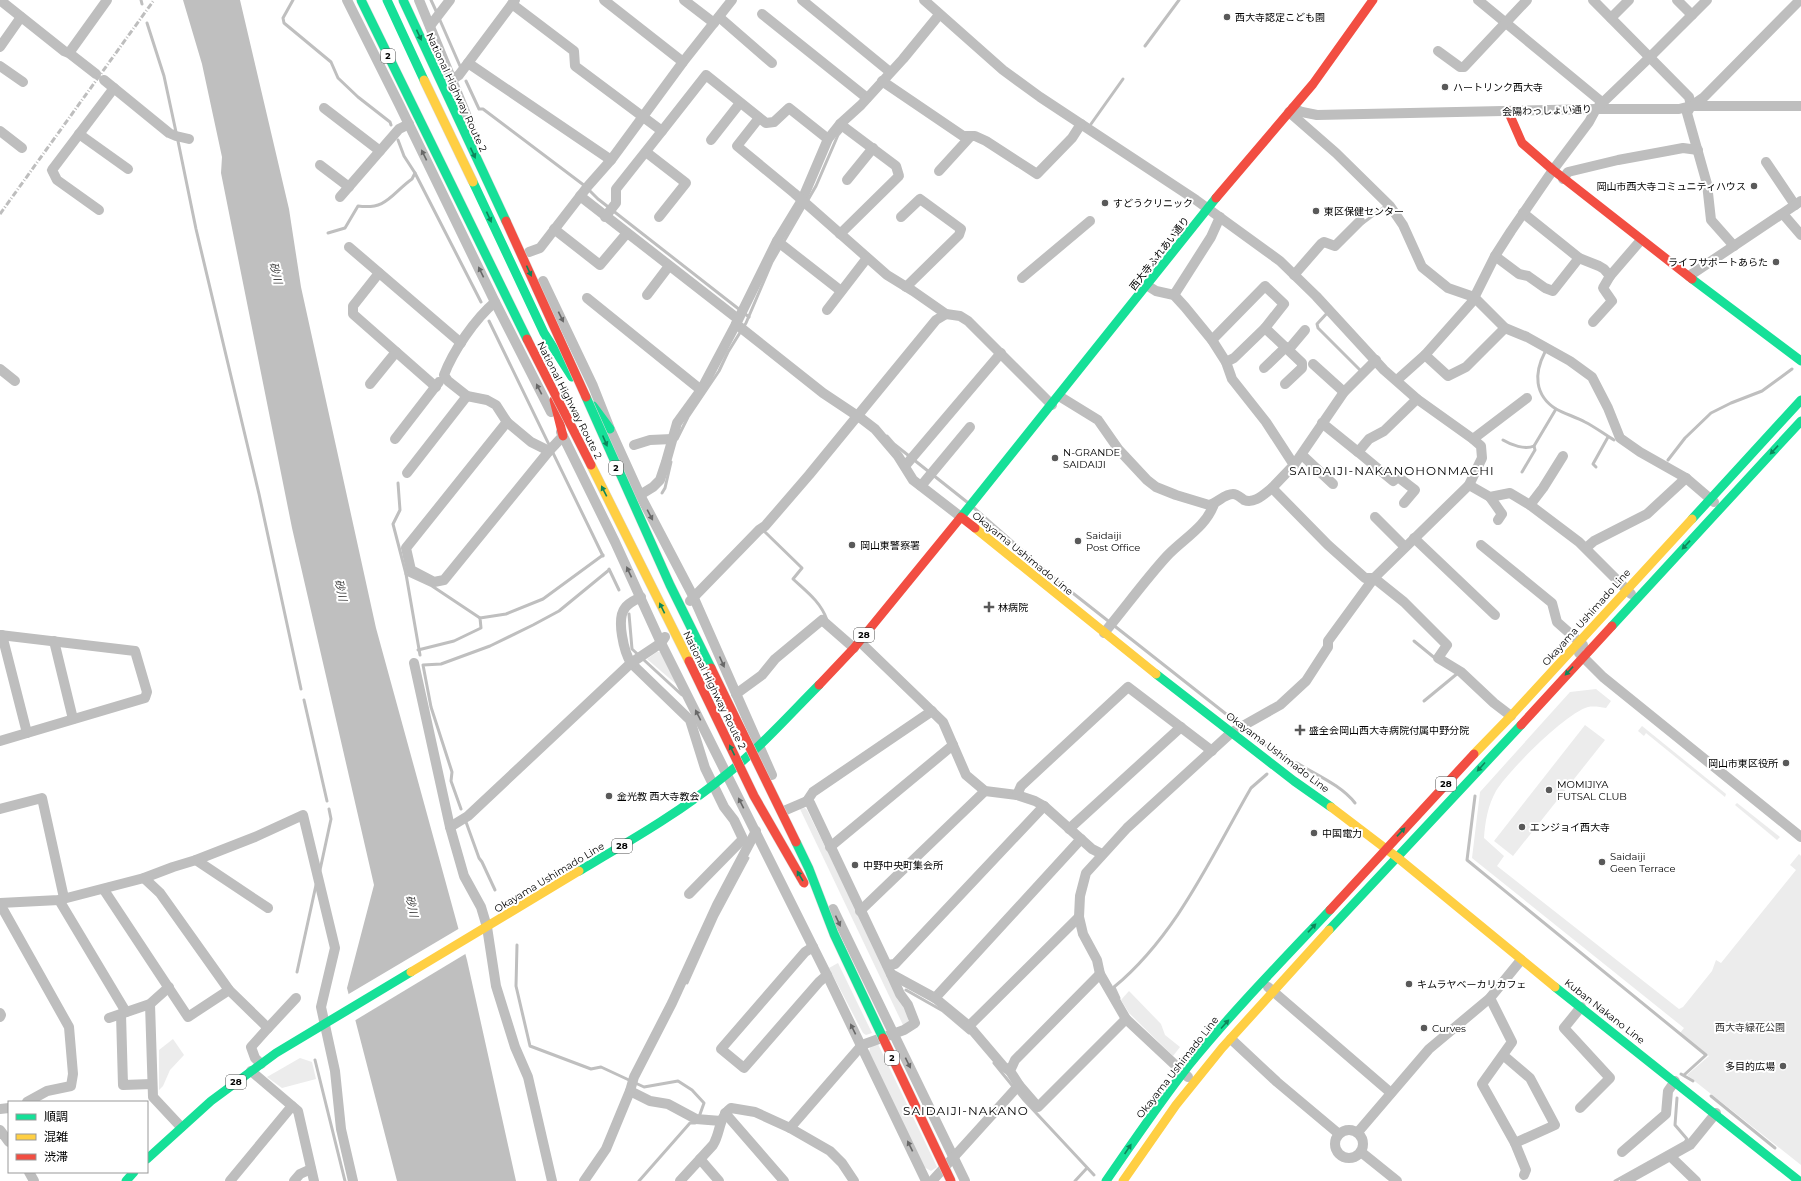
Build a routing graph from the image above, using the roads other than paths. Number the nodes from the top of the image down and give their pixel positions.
1 (0, 0) edge
2 (108, 0) edge
3 (346, 0) edge
4 (351, 0) edge
5 (362, 0) edge
6 (387, 0) edge
7 (403, 0) edge
8 (419, 0) edge
9 (450, 0) edge
10 (604, 0) edge
11 (684, 0) edge
12 (732, 0) edge
13 (802, 0) edge
14 (924, 0) edge
15 (1373, 0) edge
16 (1478, 0) edge
17 (1527, 0) edge
18 (1593, 0) edge
19 (1629, 0) edge
20 (1677, 0) edge
21 (1707, 0) edge
22 (1800, 0) edge
23 (514, 2) edge
24 (935, 4) edge
25 (353, 11) junction
26 (762, 14) dead end
27 (939, 15) junction
28 (1692, 15) junction
29 (21, 17) junction
30 (1611, 18) junction
31 (717, 20) junction
32 (1506, 23) junction
33 (430, 26) junction
34 (0, 47) edge
35 (1438, 51) dead end
36 (69, 53) junction
37 (1649, 58) junction
38 (683, 62) junction
39 (468, 63) junction
40 (772, 63) dead end
41 (0, 66) edge
42 (890, 72) junction
43 (96, 74) dead end
44 (104, 80) dead end
45 (452, 81) junction
46 (882, 81) junction
47 (23, 82) dead end
48 (114, 88) junction
49 (867, 98) junction
50 (740, 102) junction
51 (399, 104) junction
52 (1599, 106) junction
53 (1691, 106) junction
54 (1801, 106) edge
55 (324, 108) dead end
56 (1291, 110) junction
57 (1508, 111) junction
58 (416, 112) junction
59 (642, 116) junction
60 (759, 118) junction
61 (409, 124) junction
62 (1081, 124) junction
63 (843, 126) junction
64 (0, 131) edge
65 (662, 131) junction
66 (79, 134) junction
67 (970, 137) junction
68 (189, 139) dead end
69 (828, 139) junction
70 (711, 140) dead end
71 (22, 148) dead end
72 (873, 148) junction
73 (1698, 150) junction
74 (380, 151) junction
75 (646, 152) junction
76 (611, 160) junction
77 (1766, 162) dead end
78 (320, 165) dead end
79 (128, 169) dead end
80 (1553, 170) junction
81 (939, 171) dead end
82 (1563, 179) junction
83 (847, 180) dead end
84 (349, 187) junction
85 (584, 190) junction
86 (340, 197) dead end
87 (805, 202) junction
88 (1798, 203) edge
89 (1208, 208) junction
90 (99, 210) dead end
91 (1523, 213) junction
92 (1782, 214) junction
93 (605, 217) junction
94 (659, 217) dead end
95 (901, 217) dead end
96 (1220, 217) junction
97 (1090, 221) dead end
98 (1360, 222) dead end
99 (554, 229) junction
100 (627, 233) junction
101 (840, 234) junction
102 (1801, 234) edge
103 (1641, 240) junction
104 (780, 244) junction
105 (1734, 246) junction
106 (349, 247) dead end
107 (529, 252) junction
108 (1495, 256) junction
109 (498, 258) dead end
110 (867, 258) junction
111 (1578, 258) junction
112 (669, 266) junction
113 (379, 273) junction
114 (1294, 275) junction
115 (1610, 276) junction
116 (1689, 276) junction
117 (1022, 278) dead end
118 (1148, 286) junction
119 (906, 287) junction
120 (841, 291) junction
121 (647, 295) dead end
122 (1174, 295) junction
123 (1474, 297) junction
124 (588, 298) dead end
125 (495, 302) junction
126 (827, 310) dead end
127 (946, 314) junction
128 (740, 321) junction
129 (1593, 322) dead end
130 (1265, 328) junction
131 (1505, 328) junction
132 (1305, 330) dead end
133 (1212, 340) junction
134 (462, 343) junction
135 (1287, 348) junction
136 (396, 352) junction
137 (1001, 353) junction
138 (1425, 355) junction
139 (1376, 360) junction
140 (1801, 361) edge
141 (1226, 362) junction
142 (1313, 364) dead end
143 (1264, 368) dead end
144 (0, 369) edge
145 (444, 375) junction
146 (1397, 380) junction
147 (15, 381) dead end
148 (370, 384) dead end
149 (1285, 384) dead end
150 (436, 386) junction
151 (701, 390) junction
152 (1344, 392) junction
153 (467, 396) junction
154 (1059, 396) junction
155 (1527, 398) dead end
156 (1418, 399) junction
157 (1801, 400) edge
158 (1052, 405) junction
159 (856, 415) junction
160 (507, 422) junction
161 (1801, 422) edge
162 (1322, 423) junction
163 (970, 427) dead end
164 (610, 429) junction
165 (563, 436) junction
166 (395, 439) dead end
167 (672, 439) junction
168 (1473, 439) junction
169 (634, 445) dead end
170 (550, 450) junction
171 (1358, 452) junction
172 (1302, 455) junction
173 (1563, 456) dead end
174 (909, 460) junction
175 (1294, 464) junction
176 (407, 472) dead end
177 (1686, 478) junction
178 (1333, 484) dead end
179 (1469, 485) junction
180 (921, 486) junction
181 (1272, 488) junction
182 (640, 495) junction
183 (1490, 497) junction
184 (1710, 498) junction
185 (1404, 503) dead end
186 (1214, 504) junction
187 (1530, 505) junction
188 (1720, 508) junction
189 (1502, 514) dead end
190 (961, 517) junction
191 (1375, 517) dead end
192 (1414, 538) junction
193 (1481, 545) dead end
194 (1405, 547) junction
195 (1586, 548) junction
196 (1374, 578) junction
197 (1626, 590) junction
198 (693, 596) junction
199 (641, 597) junction
200 (1636, 598) junction
201 (1495, 615) dead end
202 (1109, 627) junction
203 (1, 635) edge
204 (54, 641) junction
205 (661, 643) junction
206 (857, 644) junction
207 (1576, 645) junction
208 (1586, 654) junction
209 (637, 659) junction
210 (414, 663) dead end
211 (736, 694) junction
212 (932, 711) junction
213 (1511, 716) junction
214 (73, 719) junction
215 (1181, 727) junction
216 (1238, 728) junction
217 (26, 733) junction
218 (0, 741) edge
219 (759, 745) junction
220 (954, 745) junction
221 (1212, 751) junction
222 (728, 774) junction
223 (714, 785) junction
224 (985, 791) junction
225 (1017, 795) junction
226 (807, 801) junction
227 (1044, 806) junction
228 (0, 809) edge
229 (786, 810) junction
230 (450, 827) junction
231 (1069, 829) junction
232 (756, 831) junction
233 (1801, 837) edge
234 (1082, 839) junction
235 (830, 847) junction
236 (1386, 848) junction
237 (1102, 854) junction
238 (1398, 858) junction
239 (196, 860) junction
240 (144, 878) junction
241 (104, 890) junction
242 (688, 894) dead end
243 (61, 899) junction
244 (0, 904) edge
245 (268, 908) dead end
246 (860, 911) junction
247 (1079, 917) junction
248 (487, 927) junction
249 (834, 934) junction
250 (813, 947) junction
251 (1521, 960) junction
252 (889, 970) junction
253 (1100, 974) junction
254 (827, 975) junction
255 (1261, 982) junction
256 (169, 987) junction
257 (229, 990) junction
258 (1273, 991) junction
259 (296, 998) dead end
260 (935, 998) junction
261 (1490, 998) junction
262 (150, 1004) junction
263 (1582, 1007) junction
264 (0, 1012) edge
265 (124, 1013) junction
266 (0, 1017) edge
267 (109, 1018) dead end
268 (1126, 1019) junction
269 (325, 1023) junction
270 (970, 1026) junction
271 (268, 1028) junction
272 (893, 1032) junction
273 (1230, 1039) junction
274 (862, 1045) junction
275 (1503, 1055) junction
276 (260, 1064) junction
277 (1010, 1070) junction
278 (251, 1071) junction
279 (1184, 1073) junction
280 (1675, 1081) junction
281 (1194, 1082) junction
282 (152, 1084) junction
283 (631, 1086) junction
284 (1016, 1088) junction
285 (1391, 1093) junction
286 (29, 1101) edge
287 (292, 1106) junction
288 (1580, 1108) dead end
289 (1716, 1113) junction
290 (723, 1117) junction
291 (180, 1127) junction
292 (790, 1128) junction
293 (0, 1130) edge
294 (1358, 1132) junction
295 (1339, 1134) junction
296 (8, 1141) edge
297 (1515, 1143) junction
298 (1361, 1152) junction
299 (1622, 1152) dead end
300 (1670, 1156) junction
301 (954, 1157) junction
302 (148, 1158) edge
303 (700, 1159) junction
304 (311, 1169) junction
305 (133, 1173) edge
306 (1524, 1175) dead end
307 (126, 1181) edge
308 (230, 1181) edge
309 (294, 1181) edge
310 (314, 1181) edge
311 (353, 1181) edge
312 (552, 1181) edge
313 (584, 1181) edge
314 (680, 1181) edge
315 (719, 1181) edge
316 (784, 1181) edge
317 (854, 1181) edge
318 (926, 1181) edge
319 (932, 1181) edge
320 (951, 1181) edge
321 (965, 1181) edge
322 (1107, 1181) edge
323 (1123, 1181) edge
324 (1397, 1181) edge
325 (1626, 1181) edge
326 (1696, 1181) edge
327 (1799, 1181) edge

1 - 29 street
2 - 36 street
3 - 25 street
4 - 58 main road, bridge
5 - 25 main road
5 - 58 main road, National Highway Route 2 / 2, bridge
6 -> 164 main road, bridge
7 -> 249 main road, National Highway Route 2 / 2, bridge
8 - 33 street
9 - 33 street
10 - 38 street
11 - 31 street
12 - 31 street
13 - 42 street
14 - 24 street
15 - 56 main road, 西大寺ふれあい通り
16 - 32 street
17 - 32 street
18 - 30 street
19 - 30 street
20 - 28 street
21 - 28 street
22 - 53 street
23 - 39 street
23 - 59 street
24 - 27 street
25 - 51 street
26 - 49 street
27 - 42 street
27 - 62 street
28 - 37 street
29 - 34 street
29 - 36 street
30 - 37 street
31 - 38 street
31 - 40 street
32 - 35 street
32 - 52 street
33 - 45 street
36 - 43 street
37 - 52 street
37 - 53 street
38 - 59 street
39 - 45 street
39 - 76 street
41 - 47 street
42 - 46 street
44 - 48 street
45 - 51 street
45 - 107 street
46 - 49 street
46 - 67 street
48 - 66 street
48 - 68 street
49 - 63 street
50 - 60 street
50 - 65 street
50 - 70 street
51 - 61 street
52 - 53 street, 会陽わっしょい通り
52 - 57 street, 会陽わっしょい通り
52 - 80 street
53 - 54 street, 会陽わっしょい通り
53 - 73 street
55 - 74 street
56 - 57 street, 会陽わっしょい通り
56 - 89 main road, 西大寺ふれあい通り
56 - 123 street
57 - 80 main road
249 -> 58 main road, National Highway Route 2 / 2, bridge
59 - 65 street
59 - 76 street
60 - 69 street
60 - 87 street
61 - 74 street
125 -> 61 street
62 - 67 street
62 - 89 street
63 - 69 street
63 - 72 street
64 - 71 street
65 - 75 street
66 - 79 street
66 - 90 street
67 - 81 street
69 - 87 street
72 - 83 street
72 - 101 street
73 - 82 street
73 - 105 street
74 - 84 street
75 - 93 street
75 - 94 street
76 - 85 street
77 - 88 street
78 - 84 street
80 - 82 main road
80 - 91 street
82 - 103 main road
84 - 86 street
85 - 93 street
85 - 99 street
87 - 101 street
87 - 104 street
88 - 92 street
89 - 96 street
89 - 118 main road, 西大寺ふれあい通り
91 - 108 street
91 - 111 street
92 - 102 street
92 - 105 street
93 - 100 street
95 - 119 street
96 - 114 street
96 - 122 street
97 - 117 street
98 - 114 street
99 - 100 street
99 - 107 street
100 - 112 street
101 - 110 street
103 - 115 street
103 - 116 main road
104 - 120 street
104 - 128 street
105 - 116 street
106 - 113 street
107 -> 164 street
108 - 111 street
108 - 123 street
109 - 165 main road
110 - 119 street
110 - 120 street
111 - 115 street
112 - 121 street
112 - 128 street
113 - 134 street
113 - 136 street
114 - 139 street
115 - 129 street
116 - 140 main road
118 - 122 street
118 - 154 main road, 西大寺ふれあい通り
119 - 127 street
120 - 126 street
122 - 133 street
123 - 131 street
123 - 138 street
124 - 151 street
125 - 134 street
165 -> 125 street
127 - 137 street
127 - 159 street
128 - 151 street
128 - 159 street
130 - 133 street
130 - 135 street
130 - 141 street
131 - 138 street
131 - 177 street
132 - 135 street
133 - 141 street
134 - 145 street
135 - 143 street
135 - 149 street
136 - 148 street
136 - 150 street
137 - 158 street
137 - 174 street
138 - 146 street
139 - 146 street
139 - 152 street
141 - 175 street
142 - 152 street
144 - 147 street
145 - 150 street
145 - 153 street
146 - 156 street
150 - 166 street
151 - 167 street
152 - 162 street
153 - 160 street
153 - 176 street
154 - 158 main road, 西大寺ふれあい通り
154 - 186 street
155 - 168 street
156 - 168 street
156 - 171 street
157 - 184 main road, Okayama Ushimado Line / 28
158 - 190 main road, 西大寺ふれあい通り
159 - 174 street
159 - 198 street
160 - 170 street
160 - 170 street
161 -> 188 main road, 28
162 - 171 street
162 - 172 street
163 - 180 street
164 - 182 street
165 - 170 street
199 -> 165 street
167 - 169 street
167 - 182 street
168 - 179 street
171 - 185 street
172 - 175 street
172 - 178 street
173 - 187 street
174 - 180 street
175 - 181 street
177 - 184 street
177 - 195 street
179 - 183 street
179 - 192 street
180 - 190 street
181 - 186 street
181 - 196 street
182 -> 198 street
183 - 187 street
183 - 189 street
184 - 188 street
184 - 197 main road, Okayama Ushimado Line / 28
186 - 202 street
187 - 195 street
188 -> 200 main road, 28
190 - 202 main road, Okayama Ushimado Line
190 - 206 main road, Okayama Ushimado Line / 28
191 - 194 street
192 - 194 street
192 - 201 street
193 - 207 street
194 - 196 street
195 - 197 street
196 - 213 street
196 - 216 street
197 - 200 street
197 - 207 main road, Okayama Ushimado Line / 28
198 - 205 street
198 -> 211 street
199 - 205 street
199 - 209 street
200 - 208 main road, 28
202 - 216 main road, Okayama Ushimado Line
203 - 204 street
203 - 217 street
204 - 214 street
204 - 214 street
205 - 209 street
222 -> 205 street
206 - 211 street
206 - 212 street
206 - 219 main road, Okayama Ushimado Line / 28
207 - 208 street
207 - 213 main road, Okayama Ushimado Line / 28
208 - 233 street
208 -> 238 main road, 28
209 - 223 street
209 - 230 street
210 - 230 street
211 - 219 street
212 - 220 street
212 - 226 street
236 -> 213 main road, Okayama Ushimado Line / 28
214 - 217 street
215 - 221 street
215 - 225 street
215 - 231 street
216 - 221 street
216 - 236 main road, Okayama Ushimado Line
217 - 218 street
219 - 222 main road, Okayama Ushimado Line / 28
219 - 229 street
220 - 224 street
220 - 235 street
221 - 237 street
222 - 223 main road, Okayama Ushimado Line / 28
232 -> 222 street
223 - 242 street
223 - 248 main road, Okayama Ushimado Line / 28
224 - 225 street
224 - 246 street
225 - 227 street
226 - 229 street
226 - 235 street
227 - 231 street
227 - 252 street
228 - 243 street
229 -> 272 street
230 - 248 street
231 - 234 street
232 - 250 street
232 - 283 street
234 - 237 street
234 - 260 street
235 - 246 street
236 - 238 main road, Okayama Ushimado Line
255 -> 236 main road, Okayama Ushimado Line / 28
237 - 247 street
238 - 251 main road, Kuban Nakano Line
238 - 258 main road, 28
239 - 240 street
239 - 245 street
239 - 269 street
240 - 241 street
240 - 257 street
241 - 243 street
241 - 256 street
243 - 244 street
243 - 265 street
244 - 286 street
246 - 252 street
247 - 253 street
247 - 270 street
248 - 269 main road, Okayama Ushimado Line / 28
248 - 312 street
249 - 320 main road, National Highway Route 2 / 2, bridge
250 - 254 street
250 - 254 street
251 - 261 street
251 - 263 main road, Kuban Nakano Line
252 - 260 street
252 - 272 street
253 - 268 street
253 - 277 street
274 -> 254 street
255 - 258 street
279 -> 255 main road, Okayama Ushimado Line / 28
256 - 257 street
256 - 262 street
257 - 271 street
258 - 273 main road, 28
258 - 285 street
259 - 271 street
260 - 270 street
261 - 275 street
261 - 285 street
262 - 265 street
262 - 282 street
263 - 280 main road, Kuban Nakano Line
263 - 288 street
264 - 266 street
265 - 267 street
265 - 282 street
268 - 279 street
268 - 284 street
269 - 276 main road, Okayama Ushimado Line / 28
269 - 311 street
270 - 277 street
271 - 276 street
272 - 274 street
272 -> 301 street
273 - 281 main road, 28
273 - 295 street
274 - 292 street
318 -> 274 street
275 - 297 street
275 - 297 street
276 - 278 main road, Okayama Ushimado Line / 28
277 - 284 street
278 - 287 street
278 - 291 main road, Okayama Ushimado Line / 28
279 - 281 street
322 -> 279 main road, Okayama Ushimado Line / 28
280 - 289 main road, Kuban Nakano Line
280 - 299 street
281 - 323 main road, 28
282 - 291 street
283 - 290 street
283 - 313 street
284 - 301 street
285 - 294 street
287 - 304 street
287 - 308 street
289 - 300 street
289 - 327 main road, Kuban Nakano Line
290 - 292 street
290 - 303 street
290 - 316 street
291 - 302 main road, Okayama Ushimado Line / 28
292 - 317 street
293 - 296 street
294 - 295 street
294 - 298 street
295 - 298 street
297 - 306 street
298 - 324 street
300 - 325 street
300 - 326 street
301 - 319 street
301 - 321 street
303 - 314 street
303 - 315 street
304 - 309 street
304 - 310 street
305 - 307 main road

